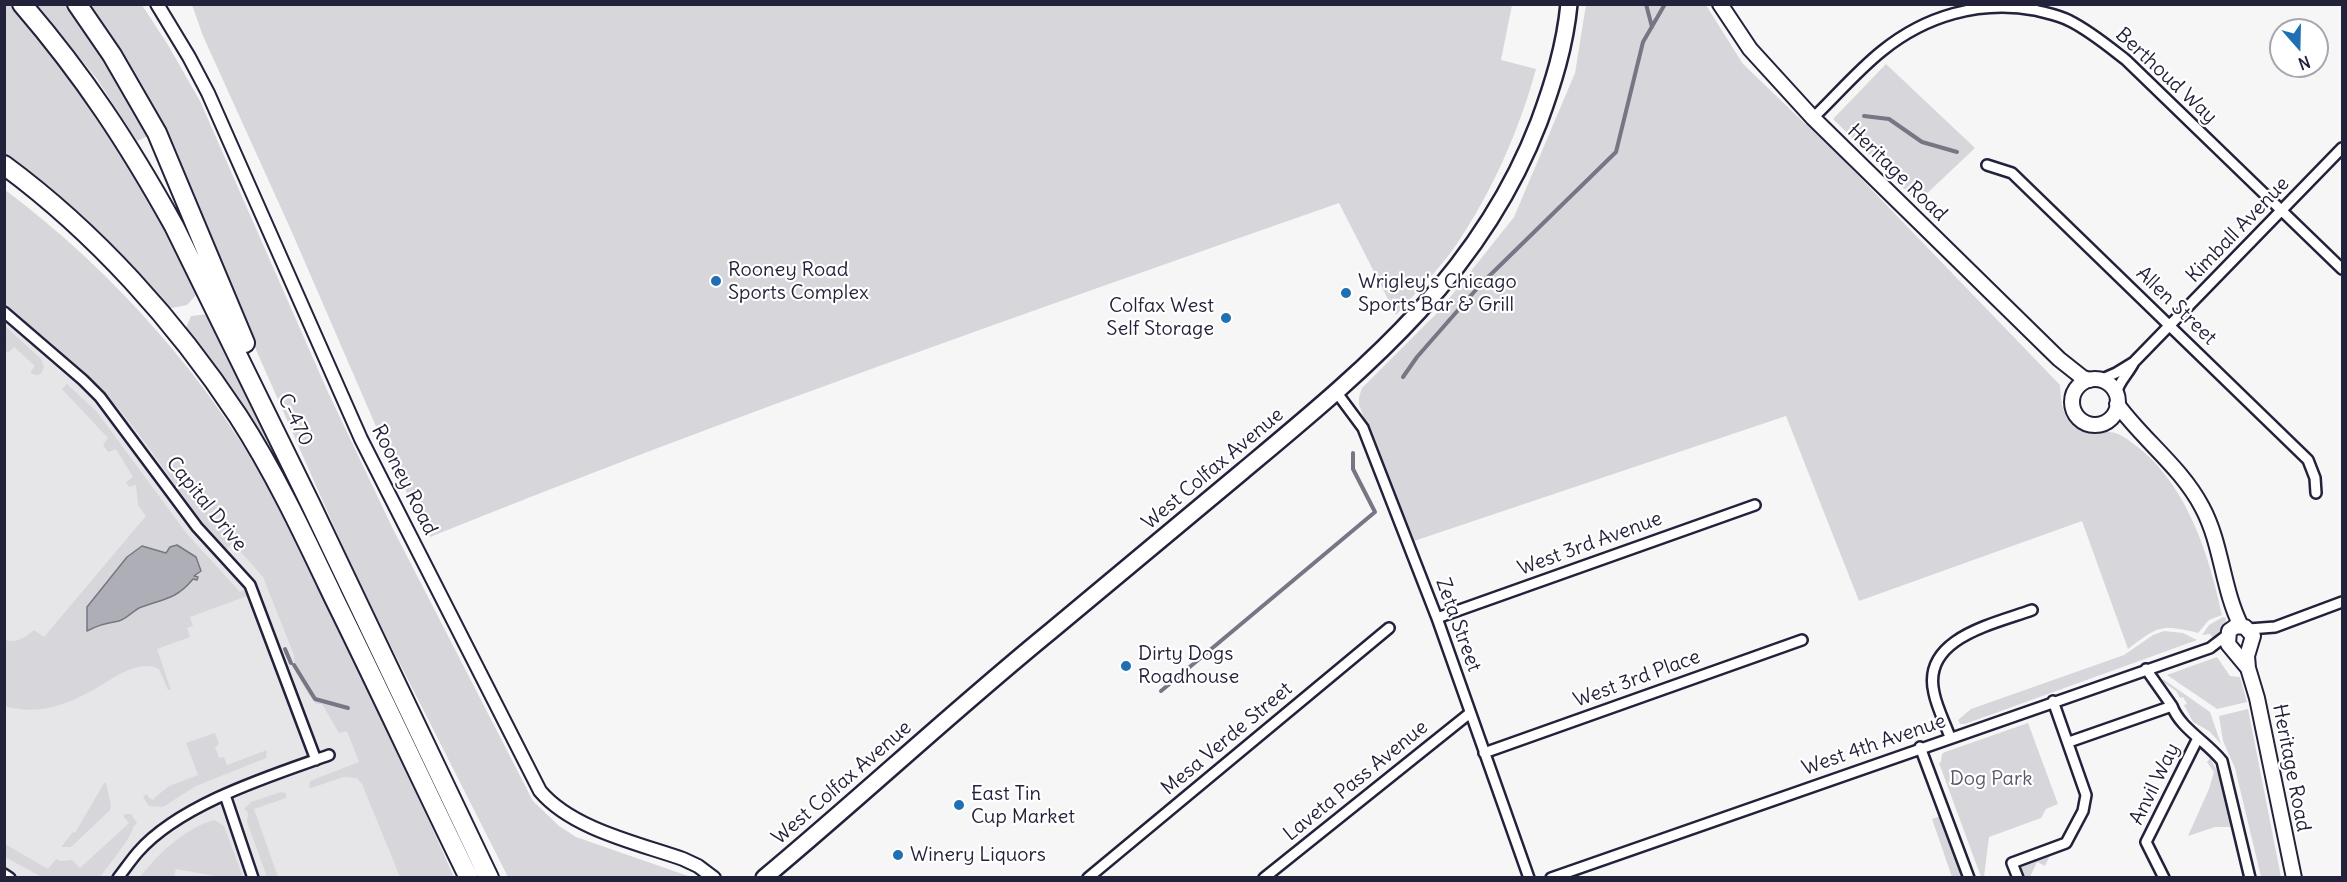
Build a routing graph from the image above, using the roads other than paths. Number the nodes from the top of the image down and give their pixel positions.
1 (22, 4) edge
2 (77, 4) edge
3 (157, 4) edge
4 (1569, 4) edge
5 (1720, 4) edge
6 (1813, 118) junction
7 (2343, 148) edge
8 (4, 165) edge
9 (1987, 165) dead end
10 (2282, 211) junction
11 (2343, 269) edge
12 (4, 312) edge
13 (2170, 325) junction
14 (2059, 359) junction
15 (2134, 362) junction
16 (2095, 380) junction
17 (1337, 393) junction
18 (2073, 396) junction
19 (2116, 399) junction
20 (2108, 420) junction
21 (2140, 434) junction
22 (2316, 493) dead end
23 (311, 505) junction
24 (1755, 505) dead end
25 (2343, 602) edge
26 (2032, 610) dead end
27 (1437, 618) junction
28 (1389, 628) dead end
29 (2239, 638) junction
30 (1802, 640) dead end
31 (2146, 669) junction
32 (2053, 700) junction
33 (2172, 706) junction
34 (1470, 713) junction
35 (1950, 737) junction
36 (2198, 738) junction
37 (2069, 742) junction
38 (1920, 747) junction
39 (1484, 753) junction
40 (329, 755) dead end
41 (316, 760) junction
42 (225, 795) junction
43 (4, 874) edge
44 (10, 878) edge
45 (118, 878) edge
46 (253, 878) edge
47 (469, 878) edge
48 (491, 878) edge
49 (714, 878) edge
50 (764, 878) edge
51 (1088, 878) edge
52 (1264, 878) edge
53 (1529, 878) edge
54 (1551, 878) edge
55 (1969, 878) edge
56 (2018, 878) edge
57 (2164, 878) edge
58 (2250, 878) edge
59 (2294, 878) edge

1 - 23 highway, C-470
2 - 23 highway
3 - 49 street, Rooney Road
4 - 17 main road, West Colfax Avenue
5 - 6 main road, Heritage Road
6 - 10 street, Berthoud Way
6 - 14 main road, Heritage Road
7 - 10 street, Kimball Avenue
8 - 47 highway
9 - 13 street, Allen Street
10 - 11 street, Berthoud Way
10 - 13 street, Kimball Avenue
12 - 41 street, Capital Drive
13 - 15 street, Kimball Avenue
13 - 22 street, Allen Street
14 - 16 main road, Heritage Road
14 - 18 main road, Heritage Road
15 - 16 street, Kimball Avenue
15 - 19 street, Kimball Avenue
16 - 18 main road
16 - 19 main road
17 - 27 street, Zeta Street
17 - 50 main road, West Colfax Avenue
18 - 20 main road
19 - 20 main road
19 - 21 main road, Heritage Road
20 - 21 main road, Heritage Road
21 - 29 main road, Heritage Road
23 - 48 highway, C-470
24 - 27 street, West 3rd Avenue
25 - 29 street, West 4th Avenue
26 - 35 street
27 - 34 street, Zeta Street
28 - 51 street, Mesa Verde Street
29 - 31 street, West 4th Avenue
29 - 59 main road, Heritage Road
30 - 39 street, West 3rd Place
31 - 32 street, West 4th Avenue
31 - 33 street
32 - 35 street, West 4th Avenue
32 - 37 street
33 - 36 street
33 - 37 street
34 - 39 street, Zeta Street
34 - 52 street, Laveta Pass Avenue
35 - 38 street, West 4th Avenue
36 - 57 street, Anvil Way
36 - 58 street
37 - 56 street
38 - 54 street, West 4th Avenue
38 - 55 street
39 - 53 street, Zeta Street
40 - 41 street
41 - 42 street
42 - 45 street
42 - 46 street
43 - 44 street

